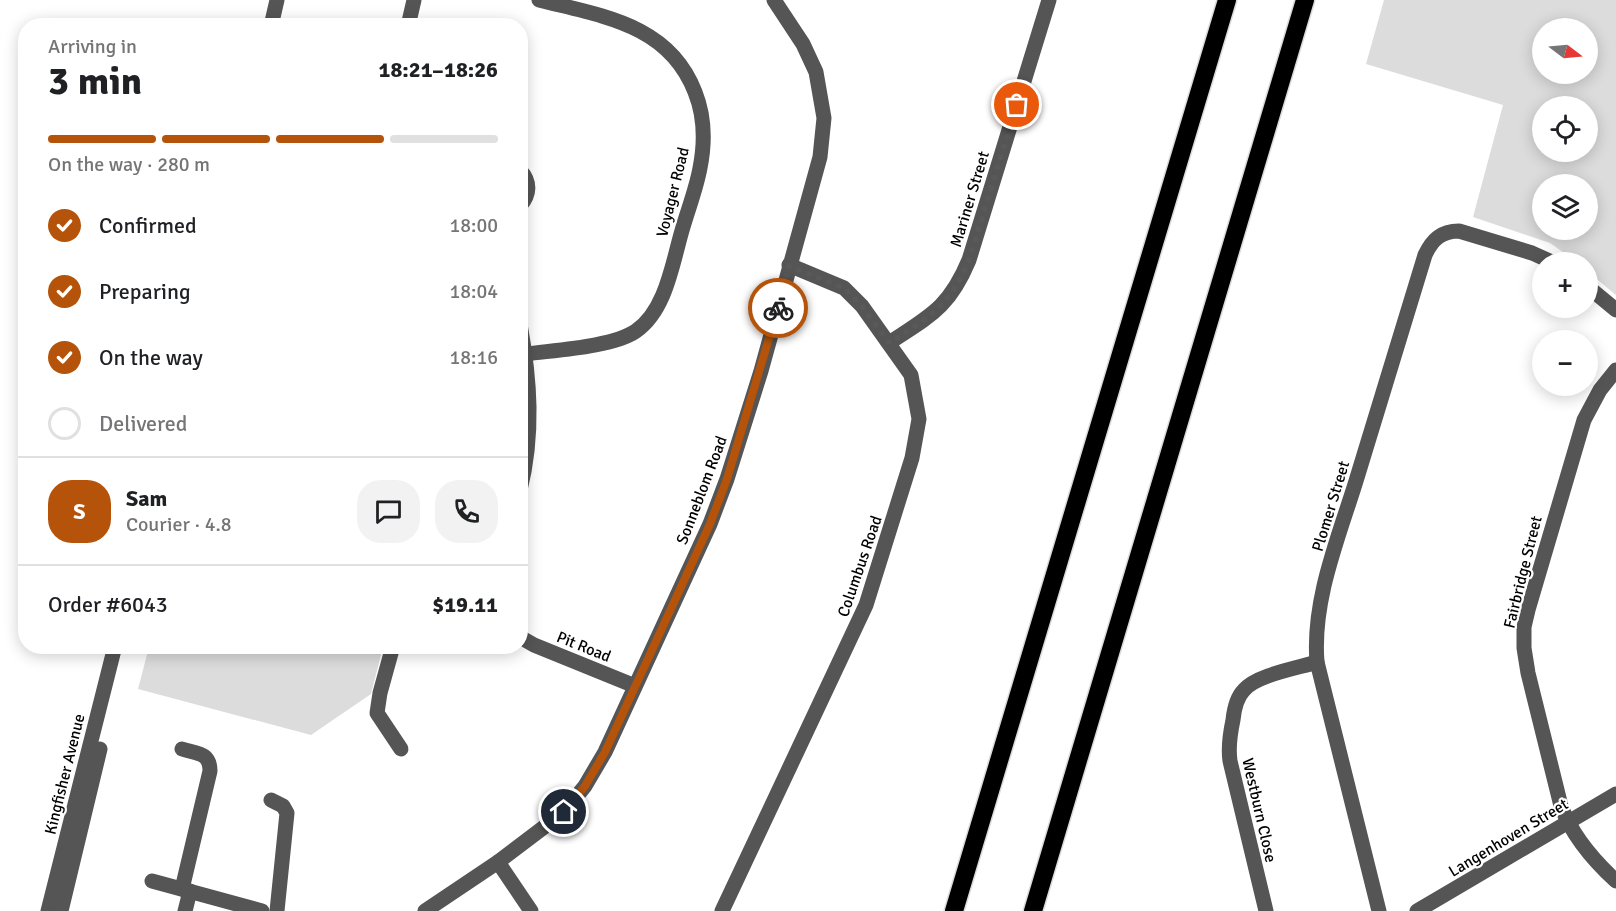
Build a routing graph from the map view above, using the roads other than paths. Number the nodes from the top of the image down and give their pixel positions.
1 (277, 0) edge
2 (285, 0) edge
3 (414, 0) edge
4 (539, 0) edge
5 (774, 0) edge
6 (1049, 0) edge
7 (1227, 0) edge
8 (1305, 0) edge
9 (272, 18) edge
10 (281, 18) edge
11 (410, 18) edge
12 (1532, 253) edge
13 (789, 266) junction
14 (1598, 295) edge
15 (1616, 310) edge
16 (889, 343) junction
17 (528, 354) edge
18 (1616, 370) edge
19 (528, 380) edge
20 (528, 432) edge
21 (528, 642) edge
22 (113, 654) edge
23 (122, 654) edge
24 (391, 654) edge
25 (1317, 662) junction
26 (635, 686) junction
27 (401, 748) dead end
28 (182, 749) dead end
29 (1616, 794) edge
30 (271, 800) dead end
31 (1568, 822) junction
32 (498, 862) junction
33 (152, 881) dead end
34 (1616, 881) edge
35 (186, 890) junction
36 (48, 911) edge
37 (62, 911) edge
38 (185, 911) edge
39 (262, 911) edge
40 (277, 911) edge
41 (425, 911) edge
42 (531, 911) edge
43 (722, 911) edge
44 (954, 911) edge
45 (1033, 911) edge
46 (1266, 911) edge
47 (1379, 911) edge
48 (1417, 911) edge

1 - 9 street
2 - 10 street
3 - 11 street
4 - 17 street, Voyager Road
5 - 13 street, Sonneblom Road
6 - 16 street, Mariner Street
7 - 44 highway
8 - 45 highway
12 - 25 street, Plomer Street
13 - 16 street, Columbus Road
13 - 26 street, Sonneblom Road
14 - 15 street
16 - 43 street, Columbus Road
18 - 31 street, Fairbridge Street
19 - 20 street
21 - 26 street, Pit Road
22 - 36 street, Kingfisher Avenue
23 - 37 street, Kingfisher Avenue
24 - 27 street
25 - 46 street, Westburn Close
25 - 47 street, Plomer Street
26 - 32 street, Sonneblom Road
28 - 35 street
29 - 31 street, Langenhoven Street
30 - 40 street
31 - 34 street, Fairbridge Street
31 - 48 street, Langenhoven Street
32 - 41 street, Sonneblom Road
32 - 42 street
33 - 35 street
35 - 38 street
35 - 39 street

